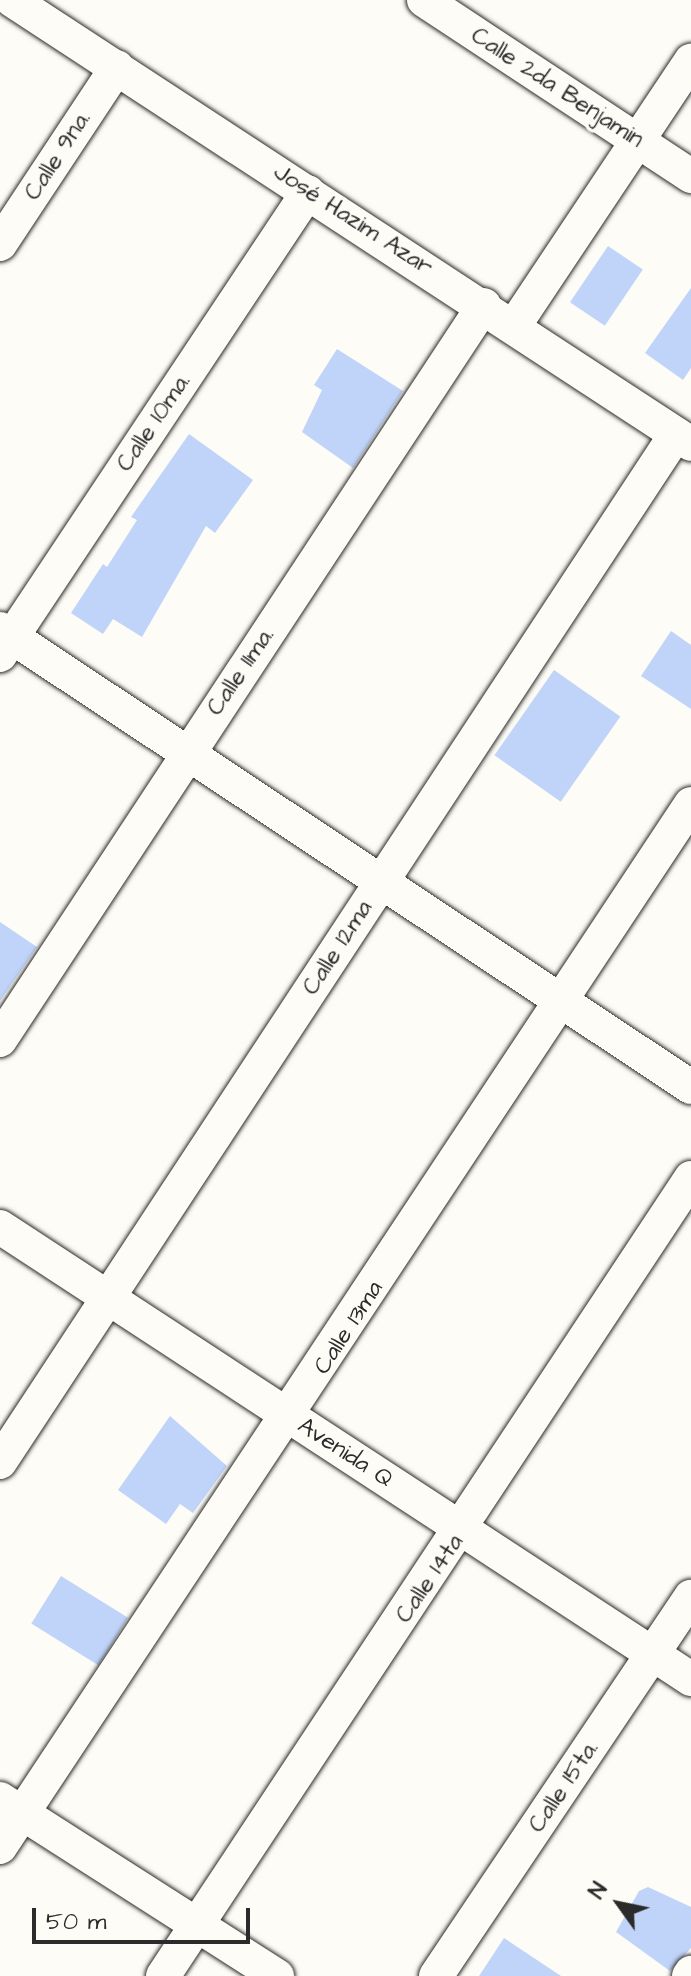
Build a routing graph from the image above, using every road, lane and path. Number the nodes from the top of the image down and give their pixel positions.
1 (12, 0) edge
2 (424, 0) edge
3 (691, 61) edge
4 (117, 67) junction
5 (638, 141) junction
6 (691, 176) edge
7 (308, 192) junction
8 (0, 244) edge
9 (484, 305) junction
10 (514, 326) junction
11 (684, 439) edge
12 (4, 640) edge
13 (187, 752) junction
14 (691, 804) edge
15 (381, 881) junction
16 (560, 1003) junction
17 (0, 1040) edge
18 (691, 1087) edge
19 (691, 1178) edge
20 (0, 1227) edge
21 (110, 1299) junction
22 (291, 1418) junction
23 (0, 1462) edge
24 (463, 1530) junction
25 (691, 1597) edge
26 (654, 1654) junction
27 (691, 1679) edge
28 (11, 1806) edge
29 (0, 1847) edge
30 (196, 1923) junction
31 (163, 1976) edge
32 (277, 1976) edge
33 (436, 1976) edge

1 - 4 street, José Hazim Azar
2 - 5 street, Calle 2da Benjamin
3 - 5 street
4 - 7 street, José Hazim Azar
4 - 8 street, Calle 9na.
5 - 6 street, Calle 2da Benjamin
5 - 10 street
7 - 9 street, José Hazim Azar
7 - 12 street, Calle 10ma.
9 - 10 street, José Hazim Azar
9 - 13 street, Calle 11ma.
10 - 11 street, José Hazim Azar
11 - 15 street, Calle 12ma
12 - 13 street
13 - 15 street
13 - 17 street, Calle 11ma.
14 - 16 street, Calle 13ma
15 - 16 street
15 - 21 street, Calle 12ma
16 - 18 street
16 - 22 street, Calle 13ma
19 - 24 street, Calle 14ta
20 - 21 street, Avenida Q
21 - 22 street, Avenida Q
21 - 23 street, Calle 12ma
22 - 24 street, Avenida Q
22 - 28 street, Calle 13ma
24 - 26 street, Avenida Q
24 - 30 street, Calle 14ta
25 - 26 street, Calle 15ta.
26 - 27 street, Avenida Q
26 - 33 street, Calle 15ta.
28 - 29 street, Calle 13ma
28 - 30 street
30 - 31 street, Calle 14ta
30 - 32 street

